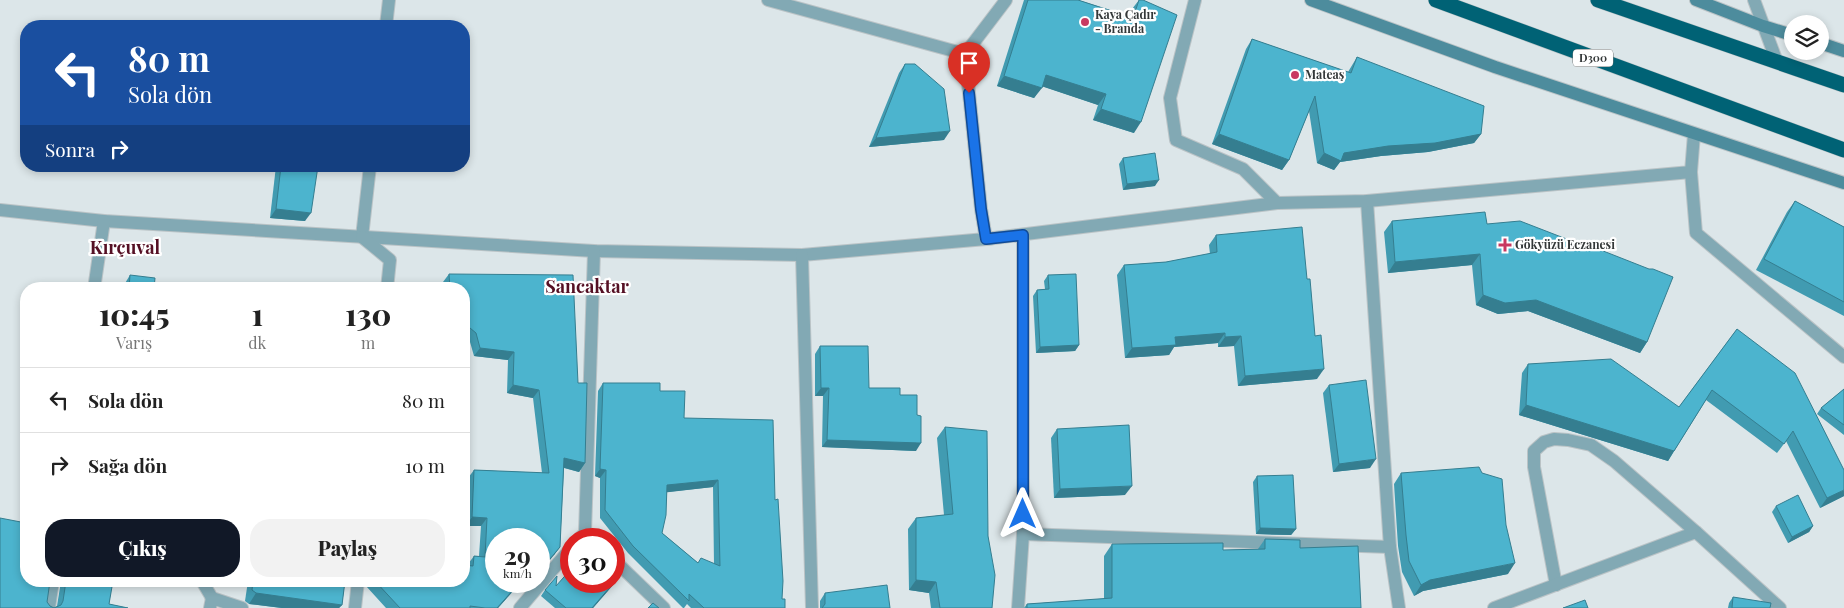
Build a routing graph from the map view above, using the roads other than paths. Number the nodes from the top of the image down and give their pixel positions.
1 (389, 0) edge
2 (768, 0) edge
3 (1006, 0) edge
4 (1195, 0) edge
5 (1312, 0) edge
6 (1436, 0) edge
7 (1598, 0) edge
8 (1696, 0) edge
9 (1754, 0) edge
10 (387, 20) edge
11 (1763, 26) junction
12 (1784, 33) edge
13 (1829, 46) edge
14 (1844, 51) edge
15 (965, 54) junction
16 (1776, 62) junction
17 (1844, 86) edge
18 (1694, 134) junction
19 (1844, 150) edge
20 (369, 172) edge
21 (1690, 172) junction
22 (1844, 182) edge
23 (1367, 201) junction
24 (1277, 203) junction
25 (0, 210) edge
26 (104, 221) junction
27 (362, 237) junction
28 (986, 239) junction
29 (594, 251) junction
30 (802, 255) junction
31 (95, 282) edge
32 (388, 282) edge
33 (1844, 358) edge
34 (585, 528) edge
35 (1696, 532) junction
36 (1023, 534) junction
37 (1390, 547) junction
38 (560, 561) edge
39 (625, 571) edge
40 (1556, 585) junction
41 (52, 587) edge
42 (204, 587) edge
43 (357, 587) edge
44 (211, 603) edge
45 (49, 608) edge
46 (242, 608) edge
47 (355, 608) edge
48 (520, 608) edge
49 (664, 608) edge
50 (812, 608) edge
51 (1018, 608) edge
52 (1399, 608) edge
53 (1494, 608) edge
54 (1780, 608) edge

1 - 10 street
2 - 15 street
3 - 15 street
4 - 24 street
5 - 18 main road
6 - 19 highway, D300
7 - 16 highway
8 - 11 main road
9 - 11 street
11 - 12 main road
11 - 16 street
13 - 14 main road
15 - 28 street
16 - 17 highway
18 - 21 street
18 - 22 main road
20 - 27 street
21 - 23 street
21 - 33 street
23 - 24 street
23 - 37 street
24 - 28 street
25 - 26 street
26 - 27 street
26 - 31 street
27 - 29 street
27 - 32 street
28 - 30 street
28 - 36 street
29 - 30 street
29 - 34 street
30 - 50 street
35 - 40 street
35 - 40 street
35 - 54 street
36 - 37 street
36 - 51 street
37 - 52 street
38 - 48 street
39 - 49 street
40 - 53 street
41 - 45 street
42 - 44 street
43 - 47 street
44 - 46 street

